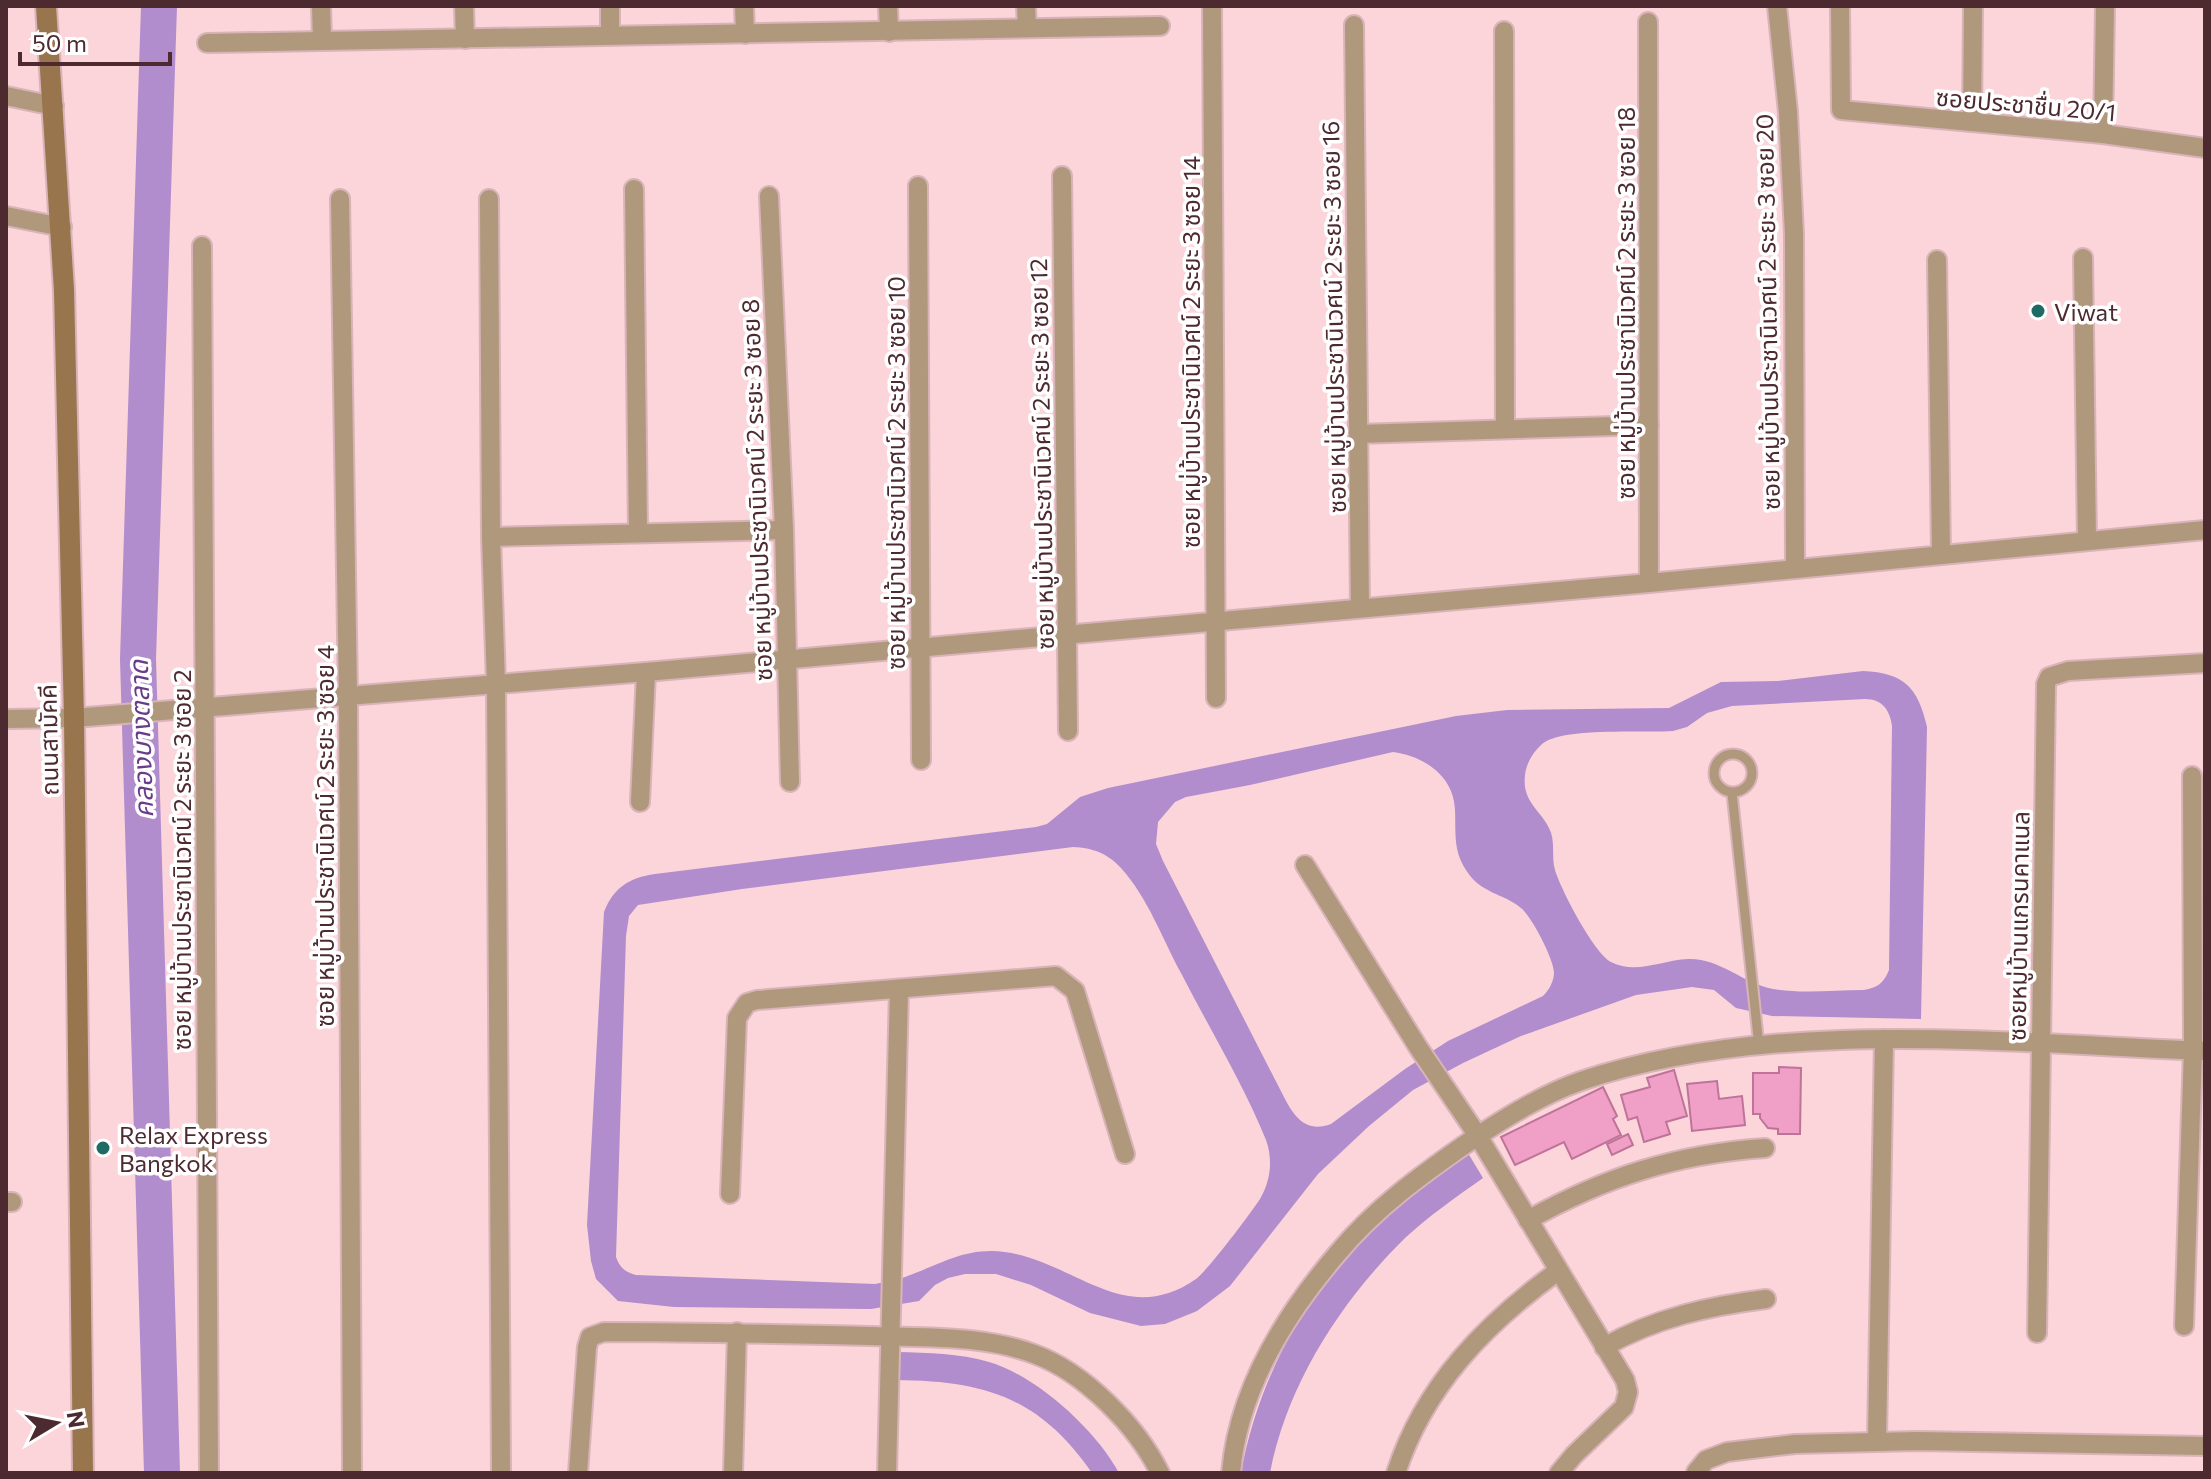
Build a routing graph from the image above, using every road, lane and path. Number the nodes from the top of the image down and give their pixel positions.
1 (46, 6) edge
2 (321, 6) edge
3 (464, 6) edge
4 (610, 6) edge
5 (744, 6) edge
6 (888, 6) edge
7 (1026, 6) edge
8 (1212, 6) edge
9 (1777, 6) edge
10 (1840, 6) edge
11 (1973, 6) edge
12 (2105, 6) edge
13 (1648, 22) dead end
14 (1354, 25) dead end
15 (1160, 26) dead end
16 (1027, 28) junction
17 (1504, 31) dead end
18 (889, 32) junction
19 (745, 34) junction
20 (610, 35) junction
21 (465, 39) junction
22 (322, 40) junction
23 (207, 43) dead end
24 (6, 96) edge
25 (54, 106) junction
26 (1972, 122) junction
27 (2103, 134) junction
28 (2205, 148) edge
29 (1062, 176) dead end
30 (918, 186) dead end
31 (634, 189) dead end
32 (769, 196) dead end
33 (340, 199) dead end
34 (489, 199) dead end
35 (6, 216) edge
36 (62, 227) junction
37 (202, 246) dead end
38 (2083, 258) dead end
39 (1937, 260) dead end
40 (1649, 425) junction
41 (1505, 428) junction
42 (1358, 434) junction
43 (784, 530) junction
44 (2205, 530) edge
45 (638, 533) junction
46 (491, 537) junction
47 (2087, 541) junction
48 (1941, 555) junction
49 (1795, 569) junction
50 (1649, 583) junction
51 (1360, 608) junction
52 (1215, 621) junction
53 (1067, 634) junction
54 (920, 647) junction
55 (786, 657) junction
56 (2205, 663) edge
57 (646, 672) junction
58 (496, 683) junction
59 (348, 696) junction
60 (1216, 698) dead end
61 (204, 705) junction
62 (74, 718) junction
63 (6, 719) edge
64 (1068, 731) dead end
65 (921, 760) dead end
66 (2192, 776) dead end
67 (790, 782) dead end
68 (1732, 793) junction
69 (640, 802) dead end
70 (1305, 865) dead end
71 (899, 990) junction
72 (1884, 1039) junction
73 (2040, 1045) junction
74 (1759, 1046) junction
75 (2199, 1050) edge
76 (1478, 1136) junction
77 (1765, 1148) dead end
78 (1125, 1154) dead end
79 (730, 1194) dead end
80 (1528, 1220) junction
81 (1558, 1271) junction
82 (1766, 1299) dead end
83 (2184, 1326) dead end
84 (737, 1332) junction
85 (2037, 1333) dead end
86 (891, 1337) junction
87 (1604, 1347) junction
88 (1877, 1441) junction
89 (2205, 1446) edge
90 (1696, 1472) edge
91 (83, 1473) edge
92 (209, 1473) edge
93 (352, 1473) edge
94 (501, 1473) edge
95 (578, 1473) edge
96 (733, 1473) edge
97 (887, 1473) edge
98 (1160, 1473) edge
99 (1231, 1473) edge
100 (1396, 1473) edge
101 (1559, 1473) edge

1 - 25 main road, ถนนสามัคคี
2 - 22 street
3 - 21 street
4 - 20 street
5 - 19 street
6 - 18 street
7 - 16 street
8 - 52 street, ซอย หมู่บ้านประชานิเวศน์ 2 ระยะ 3 ซอย 14
9 - 49 street, ซอย หมู่บ้านประชานิเวศน์ 2 ระยะ 3 ซอย 20
10 - 26 street, ซอยประชาชื่น 20/1
11 - 26 street
12 - 27 street
13 - 40 street, ซอย หมู่บ้านประชานิเวศน์ 2 ระยะ 3 ซอย 18
14 - 42 street, ซอย หมู่บ้านประชานิเวศน์ 2 ระยะ 3 ซอย 16
15 - 16 street
16 - 18 street
17 - 41 street
18 - 19 street
19 - 20 street
20 - 21 street
21 - 22 street
22 - 23 street
24 - 25 street
25 - 36 main road, ถนนสามัคคี
26 - 27 street, ซอยประชาชื่น 20/1
27 - 28 street, ซอยประชาชื่น 20/1
29 - 53 street, ซอย หมู่บ้านประชานิเวศน์ 2 ระยะ 3 ซอย 12
30 - 54 street, ซอย หมู่บ้านประชานิเวศน์ 2 ระยะ 3 ซอย 10
31 - 45 street
32 - 43 street, ซอย หมู่บ้านประชานิเวศน์ 2 ระยะ 3 ซอย 8
33 - 59 street, ซอย หมู่บ้านประชานิเวศน์ 2 ระยะ 3 ซอย 4
34 - 46 street
35 - 36 street
36 - 62 main road, ถนนสามัคคี
37 - 61 street, ซอย หมู่บ้านประชานิเวศน์ 2 ระยะ 3 ซอย 2
38 - 47 street
39 - 48 street
40 - 41 street
40 - 50 street, ซอย หมู่บ้านประชานิเวศน์ 2 ระยะ 3 ซอย 18
41 - 42 street
42 - 51 street, ซอย หมู่บ้านประชานิเวศน์ 2 ระยะ 3 ซอย 16
43 - 45 street
43 - 55 street, ซอย หมู่บ้านประชานิเวศน์ 2 ระยะ 3 ซอย 8
44 - 47 street
45 - 46 street
46 - 58 street
47 - 48 street
48 - 49 street
49 - 50 street
50 - 51 street
51 - 52 street
52 - 53 street
52 - 60 street, ซอย หมู่บ้านประชานิเวศน์ 2 ระยะ 3 ซอย 14
53 - 54 street
53 - 64 street, ซอย หมู่บ้านประชานิเวศน์ 2 ระยะ 3 ซอย 12
54 - 55 street
54 - 65 street, ซอย หมู่บ้านประชานิเวศน์ 2 ระยะ 3 ซอย 10
55 - 57 street
55 - 67 street, ซอย หมู่บ้านประชานิเวศน์ 2 ระยะ 3 ซอย 8
56 - 73 street, ซอยหมู่บ้านแกรนคาแนล
57 - 58 street
57 - 69 street
58 - 59 street
58 - 94 street
59 - 61 street
59 - 93 street, ซอย หมู่บ้านประชานิเวศน์ 2 ระยะ 3 ซอย 4
61 - 62 street
61 - 92 street, ซอย หมู่บ้านประชานิเวศน์ 2 ระยะ 3 ซอย 2
62 - 63 street
62 - 91 main road, ถนนสามัคคี
66 - 75 street
68 - 68 lane
68 - 74 lane
70 - 76 street
71 - 78 street
71 - 79 street
71 - 86 street
72 - 73 street
72 - 74 street
72 - 88 street
73 - 75 street
73 - 85 street, ซอยหมู่บ้านแกรนคาแนล
74 - 76 street
75 - 83 street
76 - 80 street
76 - 99 street
77 - 80 street
80 - 81 street
81 - 87 street
81 - 100 street
82 - 87 street
84 - 86 street
84 - 95 street
84 - 96 street
86 - 97 street
86 - 98 street
87 - 101 street
88 - 89 street
88 - 90 street

